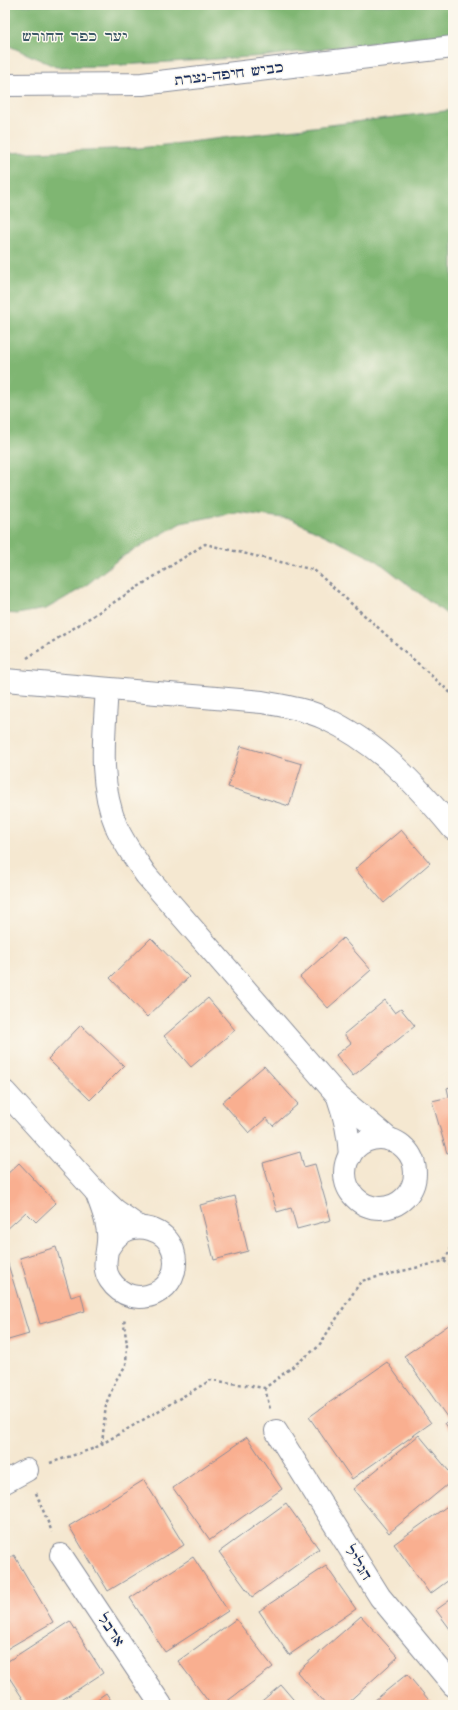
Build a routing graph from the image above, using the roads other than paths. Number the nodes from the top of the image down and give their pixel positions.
1 (453, 47) edge
2 (5, 85) edge
3 (5, 680) edge
4 (107, 689) junction
5 (453, 829) edge
6 (5, 1092) edge
7 (338, 1096) junction
8 (390, 1140) junction
9 (350, 1156) junction
10 (96, 1192) junction
11 (139, 1227) junction
12 (107, 1250) junction
13 (276, 1431) dead end
14 (27, 1470) road end
15 (5, 1482) edge
16 (61, 1555) road end
17 (453, 1685) edge
18 (161, 1705) edge

1 - 2 main road, כביש חיפה-נצרת
3 - 4 main road
4 - 5 main road
4 - 7 main road
6 - 10 main road
7 - 8 main road
7 - 9 main road
8 - 9 main road
8 - 9 main road
10 - 11 main road
10 - 12 main road
11 - 12 main road
11 - 12 main road
13 - 17 main road, הגליל
14 - 15 main road
16 - 18 main road, ארבל

